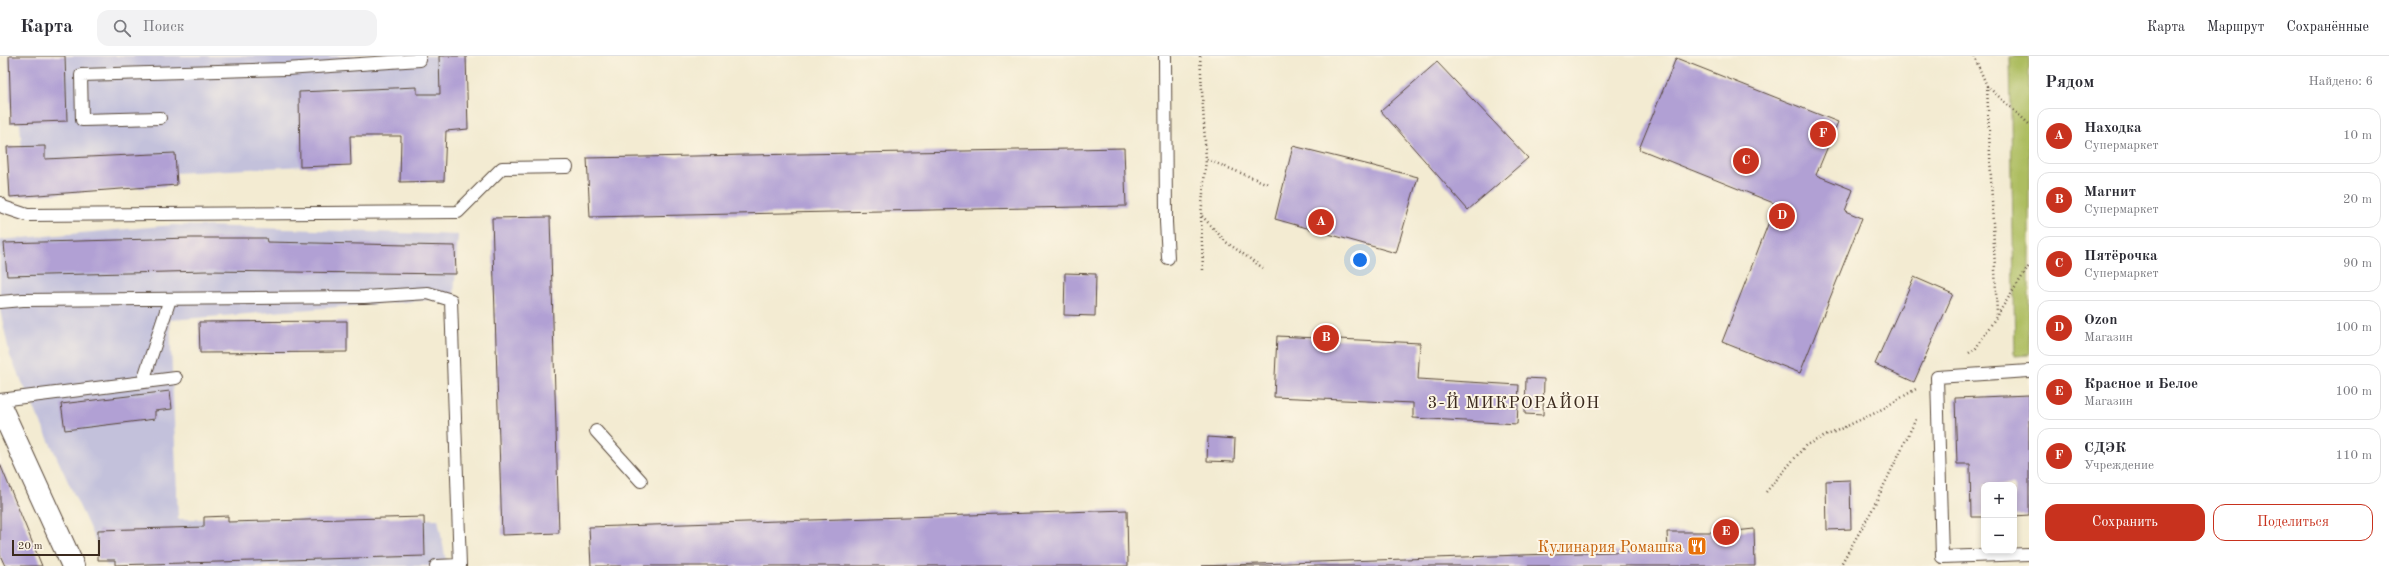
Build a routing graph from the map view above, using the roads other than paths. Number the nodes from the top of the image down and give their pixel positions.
1 (419, 56) edge
2 (1165, 56) edge
3 (160, 118) dead end
4 (567, 167) dead end
5 (0, 204) edge
6 (1168, 258) dead end
7 (170, 298) junction
8 (0, 302) edge
9 (2029, 371) edge
10 (176, 378) dead end
11 (143, 381) junction
12 (0, 400) edge
13 (0, 406) edge
14 (596, 431) dead end
15 (641, 481) dead end
16 (2029, 554) edge
17 (73, 566) edge
18 (436, 566) edge
19 (460, 566) edge

1 - 3 lane
2 - 6 lane
4 - 5 lane
7 - 8 lane
7 - 11 lane
7 - 19 lane
9 - 16 lane
10 - 11 lane
11 - 12 lane
13 - 17 street
14 - 15 lane
18 - 19 lane

